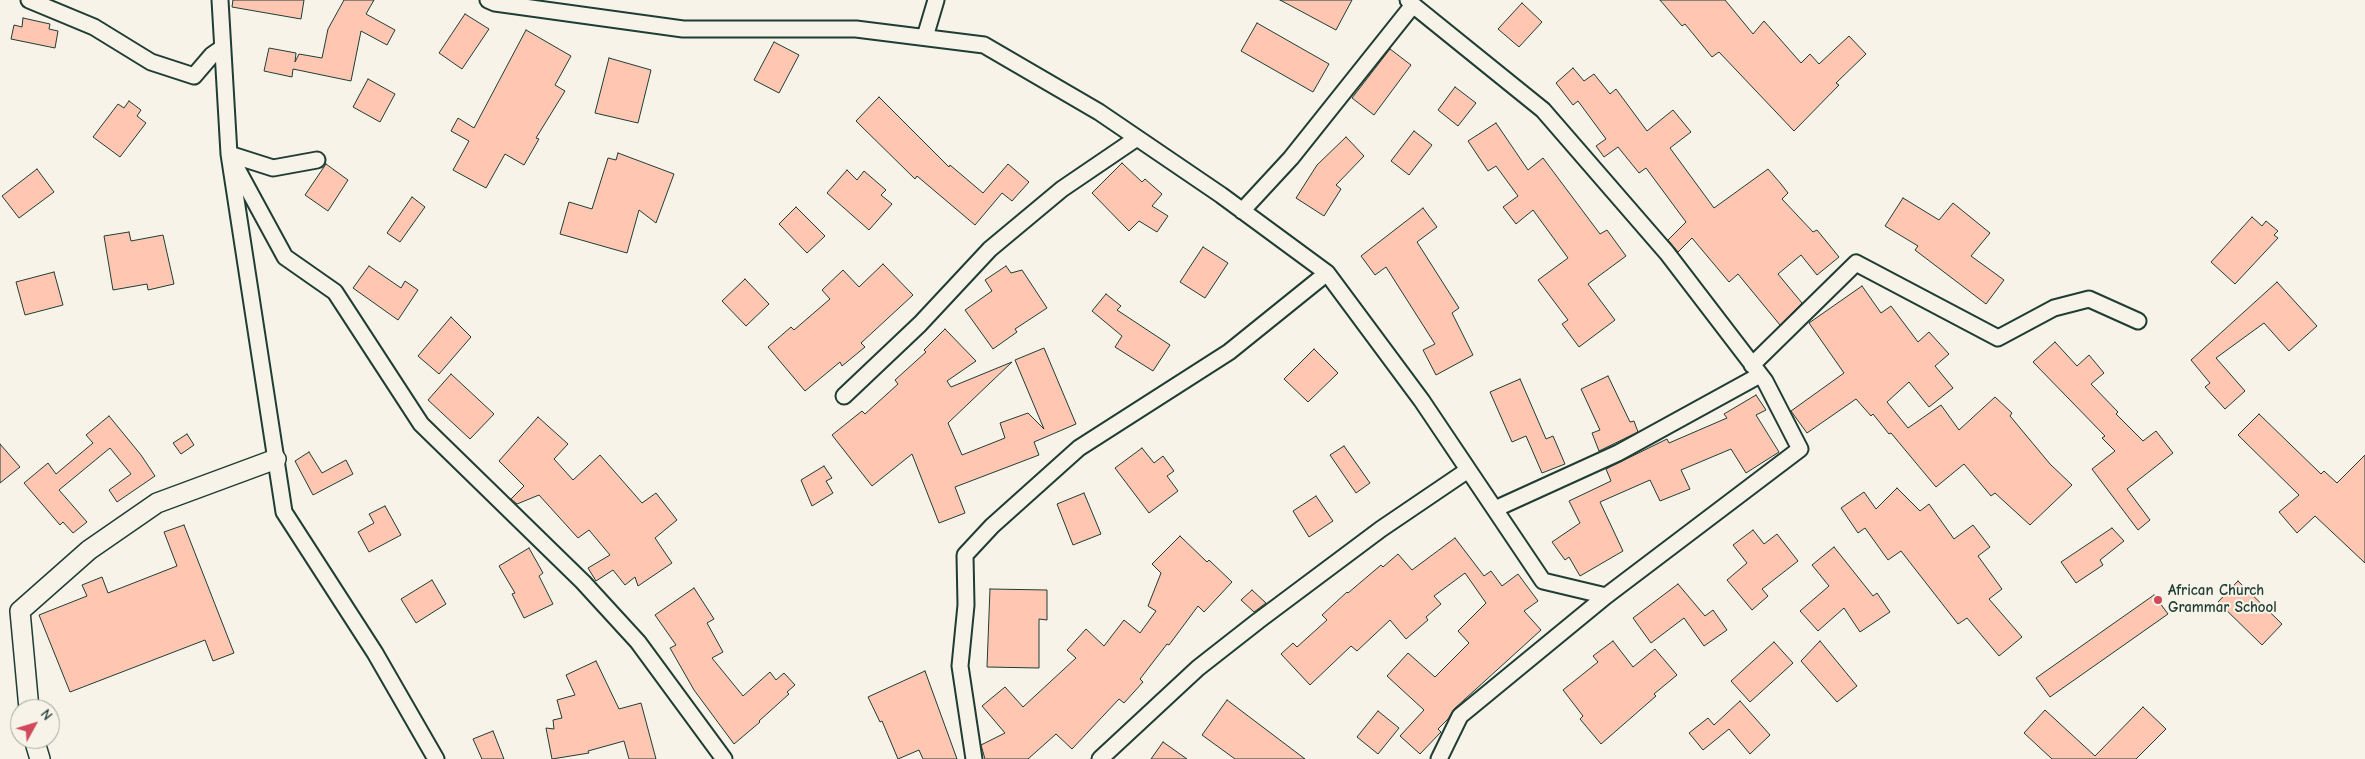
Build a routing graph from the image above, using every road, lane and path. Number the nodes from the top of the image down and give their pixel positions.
1 (28, 0) edge
2 (220, 0) edge
3 (488, 0) edge
4 (936, 0) edge
5 (1411, 2) edge
6 (924, 37) junction
7 (222, 48) junction
8 (1137, 138) junction
9 (229, 154) junction
10 (317, 160) dead end
11 (1242, 210) junction
12 (1327, 273) junction
13 (2138, 321) dead end
14 (1756, 370) junction
15 (844, 396) dead end
16 (276, 459) junction
17 (1468, 470) junction
18 (1495, 509) junction
19 (1606, 596) junction
20 (28, 699) edge
21 (436, 759) edge
22 (724, 759) edge
23 (974, 759) edge
24 (1100, 759) edge
25 (1439, 759) edge

1 - 7 street
2 - 7 street
3 - 6 street
4 - 6 street
5 - 11 street
5 - 14 street
6 - 8 street
7 - 9 street
8 - 11 street
8 - 15 street
9 - 10 street
9 - 16 street
9 - 22 street
11 - 12 street
12 - 17 street
12 - 23 street
13 - 14 street
14 - 18 street
14 - 19 street
16 - 20 street
16 - 21 street
17 - 18 street
17 - 24 street
18 - 19 street
19 - 25 street

